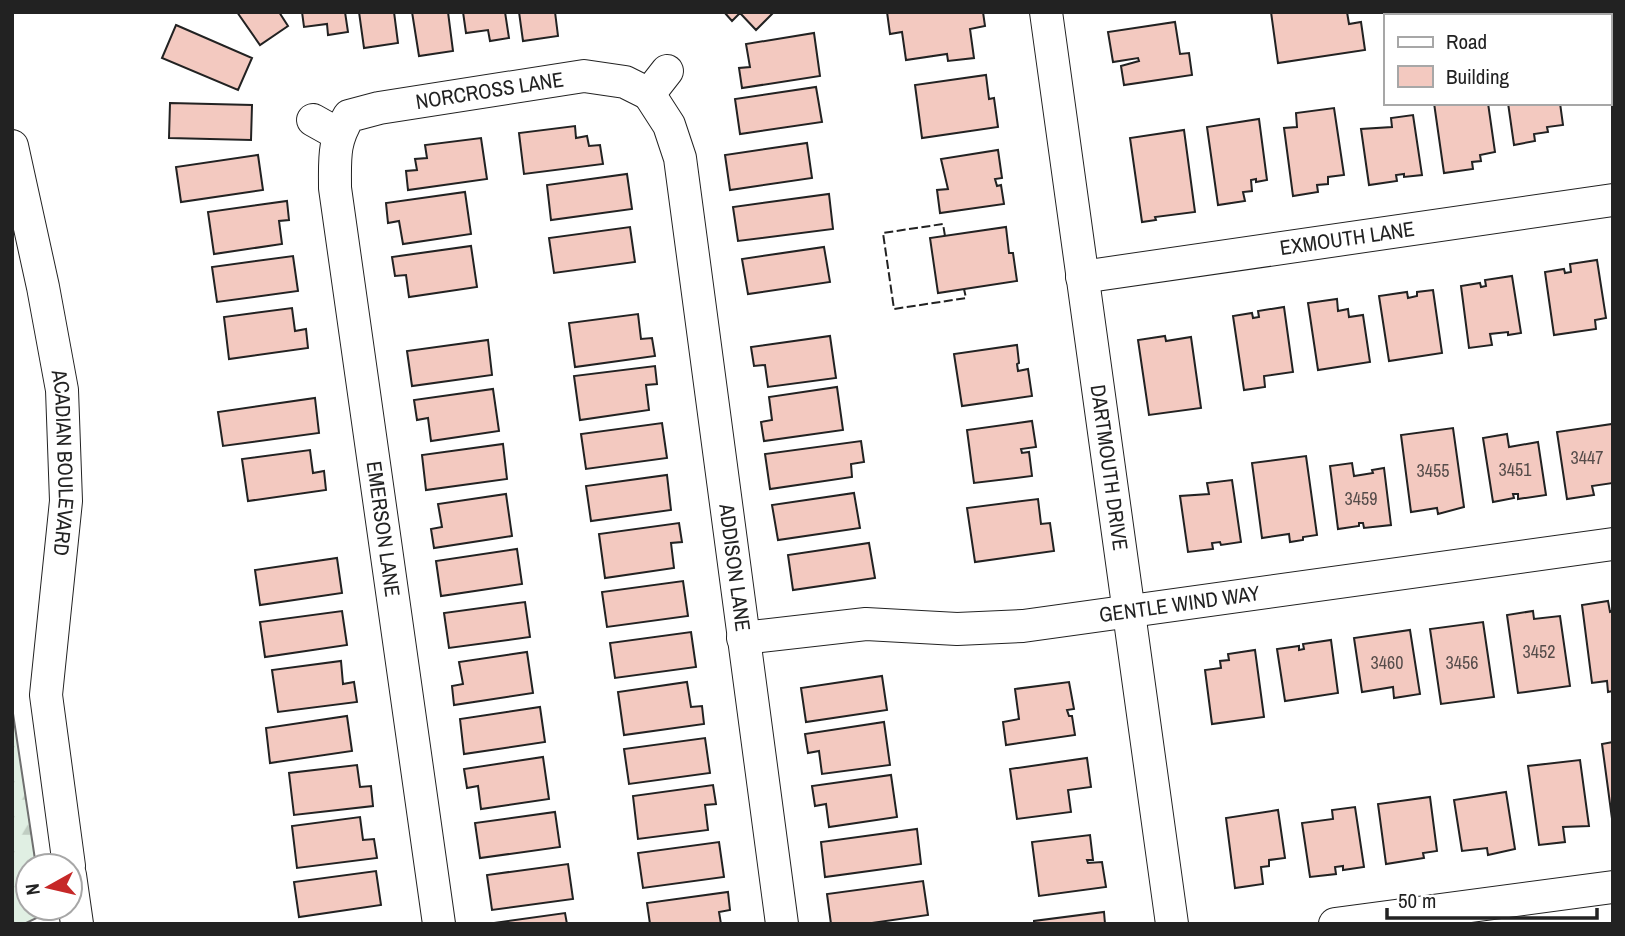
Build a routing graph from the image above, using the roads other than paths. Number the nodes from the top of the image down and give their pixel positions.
1 (1046, 12) edge
2 (658, 82) joint
3 (326, 127) joint
4 (12, 146) edge
5 (1613, 200) edge
6 (1082, 277) junction
7 (1613, 544) edge
8 (1129, 611) junction
9 (743, 638) junction
10 (67, 852) edge
11 (1613, 887) edge
12 (439, 924) edge
13 (782, 924) edge
14 (1172, 924) edge
15 (1335, 924) edge

1 - 6 street, DARTMOUTH DRIVE
2 - 3 street, NORCROSS LANE
2 - 9 street, ADDISON LANE
3 - 12 street, EMERSON LANE
4 - 10 street, ACADIAN BOULEVARD
5 - 6 street, EXMOUTH LANE
6 - 8 street, DARTMOUTH DRIVE
7 - 8 street, GENTLE WIND WAY
8 - 9 street, GENTLE WIND WAY
8 - 14 street, DARTMOUTH DRIVE
9 - 13 street, ADDISON LANE
11 - 15 street

